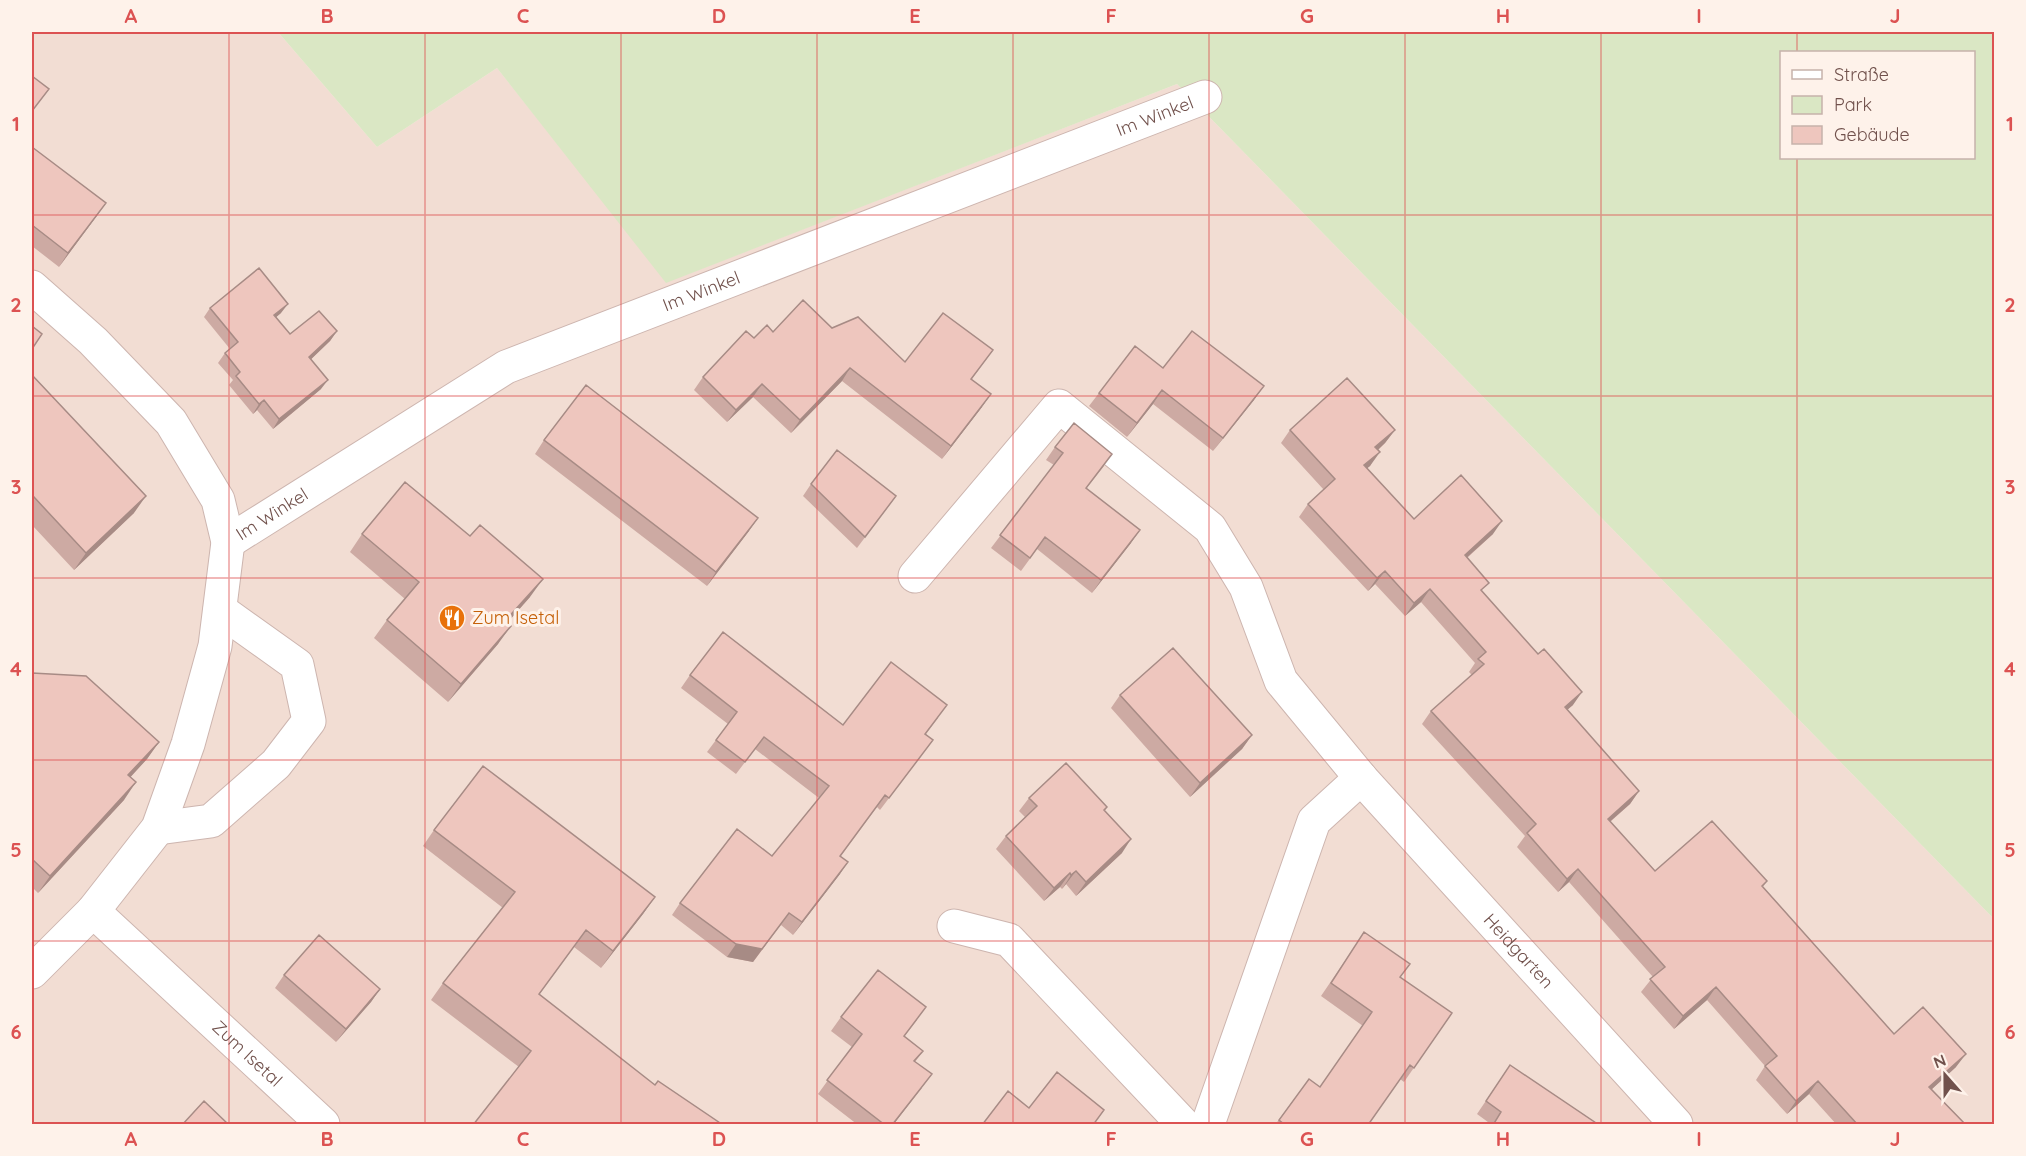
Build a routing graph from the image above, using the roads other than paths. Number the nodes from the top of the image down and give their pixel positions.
1 (1205, 97) dead end
2 (32, 286) edge
3 (228, 542) junction
4 (915, 576) dead end
5 (219, 610) junction
6 (1361, 778) junction
7 (158, 828) junction
8 (93, 911) junction
9 (954, 926) dead end
10 (32, 972) edge
11 (323, 1125) edge
12 (1183, 1125) edge
13 (1208, 1125) edge
14 (1676, 1125) edge

1 - 3 street, Im Winkel
2 - 3 street, Im Winkel
3 - 5 street, Im Winkel
4 - 6 street, Heidgarten
5 - 7 street, Im Winkel
5 - 7 street
6 - 13 street
6 - 14 street, Heidgarten
7 - 8 street, Im Winkel
8 - 10 street, Im Winkel
8 - 11 street, Zum Isetal
9 - 12 street

